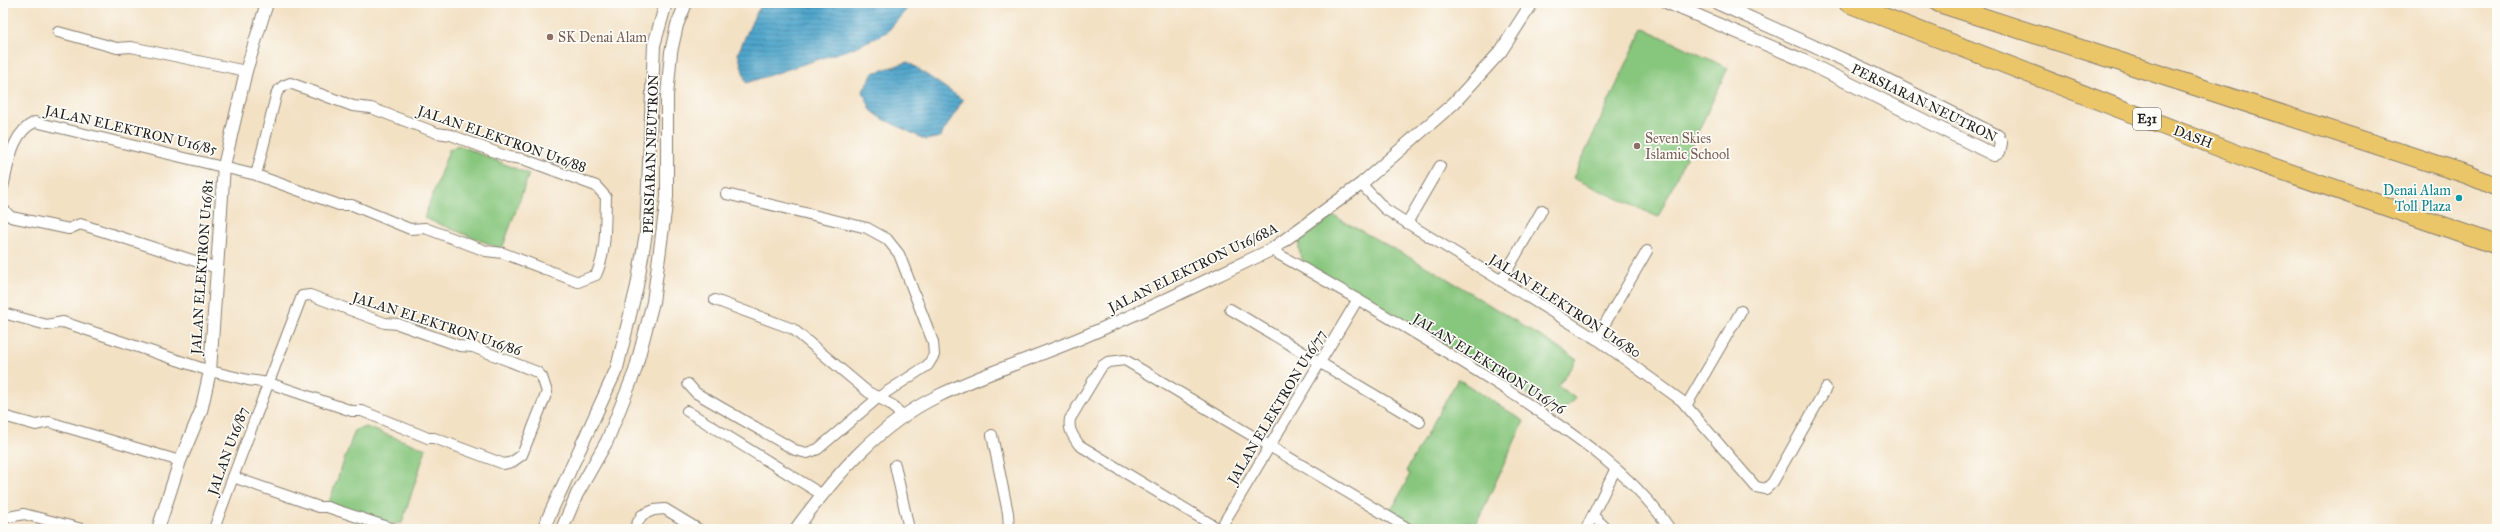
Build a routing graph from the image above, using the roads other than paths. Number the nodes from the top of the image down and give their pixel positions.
1 (267, 3) edge
2 (666, 3) edge
3 (686, 3) edge
4 (1532, 3) edge
5 (1668, 3) edge
6 (1717, 3) edge
7 (1848, 3) edge
8 (1939, 3) edge
9 (58, 32) dead end
10 (246, 72) junction
11 (224, 166) junction
12 (1440, 166) dead end
13 (256, 175) junction
14 (1361, 184) junction
15 (3, 187) edge
16 (2497, 187) edge
17 (726, 194) dead end
18 (3, 209) edge
19 (1542, 210) dead end
20 (1407, 223) junction
21 (2497, 245) edge
22 (1271, 250) junction
23 (1648, 251) dead end
24 (217, 268) junction
25 (1501, 281) junction
26 (1358, 299) junction
27 (715, 300) dead end
28 (1230, 309) dead end
29 (1741, 311) dead end
30 (3, 313) edge
31 (1596, 339) junction
32 (1320, 362) junction
33 (210, 371) junction
34 (269, 383) junction
35 (688, 384) dead end
36 (1826, 388) dead end
37 (879, 397) junction
38 (1686, 406) junction
39 (687, 411) dead end
40 (3, 416) edge
41 (903, 418) junction
42 (1420, 422) dead end
43 (992, 435) dead end
44 (1270, 446) junction
45 (180, 462) junction
46 (895, 465) dead end
47 (1615, 470) junction
48 (233, 477) junction
49 (821, 494) junction
50 (3, 516) edge
51 (1593, 516) junction
52 (82, 529) edge
53 (158, 529) edge
54 (214, 529) edge
55 (394, 529) edge
56 (543, 529) edge
57 (562, 529) edge
58 (634, 529) edge
59 (698, 529) edge
60 (796, 529) edge
61 (909, 529) edge
62 (1009, 529) edge
63 (1220, 529) edge
64 (1409, 529) edge
65 (1586, 529) edge
66 (1607, 529) edge
67 (1670, 529) edge

1 - 10 street, JALAN ELEKTRON U16/81
2 - 56 street, PERSIARAN NEUTRON
3 - 57 street, PERSIARAN NEUTRON
4 - 14 street, JALAN ELEKTRON U16/68A
5 - 6 street, PERSIARAN NEUTRON
7 - 21 highway, DASH / E31
8 - 16 highway
9 - 10 street
10 - 11 street, JALAN ELEKTRON U16/81
11 - 13 street
11 - 15 street, JALAN ELEKTRON U16/85
11 - 24 street, JALAN ELEKTRON U16/81
12 - 20 street
13 - 13 street, JALAN ELEKTRON U16/88
14 - 20 street, JALAN ELEKTRON U16/80
14 - 22 street, JALAN ELEKTRON U16/68A
17 - 37 street
18 - 24 street
19 - 25 street
20 - 25 street, JALAN ELEKTRON U16/80
22 - 26 street, JALAN ELEKTRON U16/76
22 - 41 street, JALAN ELEKTRON U16/68A
23 - 31 street
24 - 33 street, JALAN ELEKTRON U16/81
25 - 31 street, JALAN ELEKTRON U16/80
26 - 32 street, JALAN ELEKTRON U16/77
26 - 47 street, JALAN ELEKTRON U16/76
27 - 37 street
28 - 32 street
29 - 38 street
30 - 33 street, JALAN ELEKTRON U16/86
31 - 38 street, JALAN ELEKTRON U16/80
32 - 42 street
32 - 44 street, JALAN ELEKTRON U16/77
33 - 34 street, JALAN ELEKTRON U16/86
33 - 45 street, JALAN ELEKTRON U16/81
34 - 34 street, JALAN ELEKTRON U16/86
34 - 48 street, JALAN U16/87
35 - 37 street
36 - 38 street, JALAN ELEKTRON U16/80
37 - 41 street
39 - 49 street
40 - 45 street
41 - 49 street, JALAN ELEKTRON U16/68A
43 - 62 street
44 - 63 street, JALAN ELEKTRON U16/77
44 - 63 street
44 - 64 street
45 - 53 street, JALAN ELEKTRON U16/81
46 - 61 street
47 - 51 street
47 - 67 street, JALAN ELEKTRON U16/76
48 - 54 street, JALAN U16/87
48 - 55 street
49 - 60 street, JALAN ELEKTRON U16/68A
50 - 52 street
51 - 65 street
51 - 66 street
58 - 59 street

